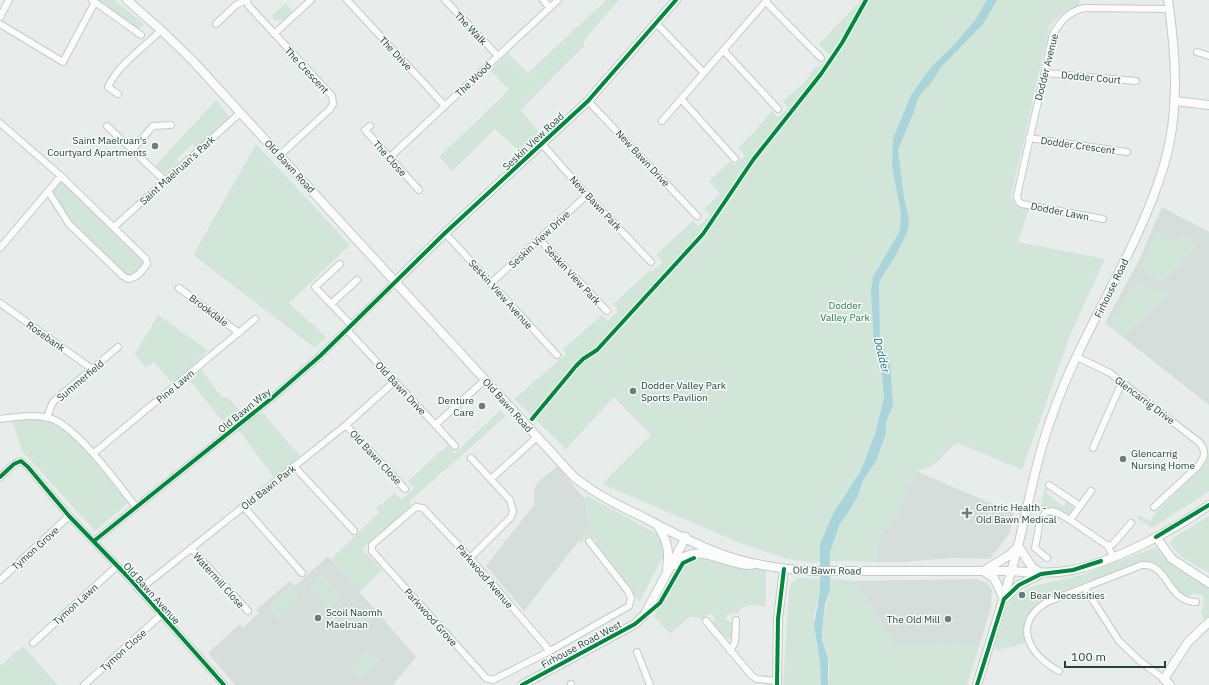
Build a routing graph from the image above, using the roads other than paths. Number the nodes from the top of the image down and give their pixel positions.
1 (9, 0) edge
2 (127, 0) edge
3 (246, 0) edge
4 (312, 0) edge
5 (347, 0) edge
6 (445, 0) edge
7 (543, 0) edge
8 (558, 0) edge
9 (1086, 0) edge
10 (94, 1) edge
11 (672, 1) edge
12 (766, 1) edge
13 (1168, 4) edge
14 (550, 8) junction
15 (1084, 8) junction
16 (0, 17) edge
17 (656, 23) junction
18 (0, 24) edge
19 (216, 24) dead end
20 (162, 30) junction
21 (274, 34) junction
22 (141, 35) dead end
23 (724, 51) junction
24 (1197, 52) dead end
25 (498, 56) junction
26 (1209, 56) edge
27 (821, 58) dead end
28 (704, 73) junction
29 (1045, 73) junction
30 (1136, 81) dead end
31 (118, 94) dead end
32 (682, 100) junction
33 (1175, 100) junction
34 (588, 101) junction
35 (1209, 105) edge
36 (445, 106) junction
37 (778, 110) dead end
38 (240, 113) junction
39 (662, 121) dead end
40 (0, 123) edge
41 (171, 125) dead end
42 (108, 126) dead end
43 (370, 126) dead end
44 (1029, 138) junction
45 (542, 144) junction
46 (132, 150) junction
47 (1127, 152) dead end
48 (280, 155) junction
49 (389, 158) junction
50 (735, 159) dead end
51 (61, 176) junction
52 (165, 181) junction
53 (419, 190) dead end
54 (48, 191) junction
55 (587, 195) junction
56 (1018, 201) joint
57 (697, 216) dead end
58 (1103, 219) dead end
59 (114, 227) junction
60 (445, 233) junction
61 (539, 239) junction
62 (0, 248) edge
63 (650, 262) dead end
64 (340, 264) dead end
65 (357, 280) dead end
66 (395, 282) junction
67 (491, 283) junction
68 (179, 288) dead end
69 (0, 303) edge
70 (332, 304) junction
71 (607, 311) dead end
72 (255, 319) dead end
73 (350, 328) junction
74 (239, 333) junction
75 (118, 347) dead end
76 (557, 355) dead end
77 (1077, 357) junction
78 (92, 369) junction
79 (485, 380) junction
80 (395, 381) junction
81 (1122, 382) junction
82 (47, 417) junction
83 (0, 419) edge
84 (346, 425) junction
85 (435, 425) junction
86 (537, 437) junction
87 (455, 446) dead end
88 (1093, 448) dead end
89 (94, 453) junction
90 (471, 458) dead end
91 (294, 466) junction
92 (0, 476) edge
93 (492, 479) junction
94 (1049, 486) dead end
95 (405, 489) dead end
96 (1091, 491) dead end
97 (1209, 505) edge
98 (243, 506) junction
99 (1080, 506) junction
100 (136, 507) junction
101 (416, 507) joint
102 (1154, 507) dead end
103 (69, 516) junction
104 (1070, 520) junction
105 (1131, 523) dead end
106 (657, 524) junction
107 (354, 532) dead end
108 (686, 537) junction
109 (1156, 537) junction
110 (94, 541) junction
111 (589, 541) dead end
112 (1018, 546) junction
113 (1108, 546) junction
114 (191, 548) junction
115 (1112, 557) junction
116 (470, 558) junction
117 (1047, 558) dead end
118 (760, 564) junction
119 (117, 566) junction
120 (784, 569) junction
121 (983, 571) junction
122 (1012, 571) junction
123 (302, 573) dead end
124 (1041, 574) junction
125 (666, 575) junction
126 (0, 580) edge
127 (1209, 583) edge
128 (1085, 588) junction
129 (139, 590) junction
130 (1004, 599) junction
131 (1196, 602) dead end
132 (248, 611) dead end
133 (161, 615) junction
134 (736, 620) dead end
135 (706, 621) dead end
136 (1209, 622) edge
137 (33, 643) dead end
138 (550, 651) junction
139 (730, 651) junction
140 (638, 652) dead end
141 (1059, 671) dead end
142 (1164, 679) junction
143 (776, 683) edge
144 (84, 685) edge
145 (224, 685) edge
146 (522, 685) edge
147 (650, 685) edge
148 (977, 685) edge
149 (1170, 685) edge

1 - 16 street
2 - 20 main road, Old Bawn Road
3 - 19 street, The Crescent
3 - 21 street, The Crescent
4 - 21 street
5 - 36 street, The Drive
6 - 25 street, The Walk
7 - 14 street
8 - 14 street, The Wood
9 - 15 street
10 - 18 street
10 - 22 street
11 - 17 main road, Seskin View Road
12 - 23 street
12 - 27 street
13 - 15 street, Dodder Avenue
13 - 33 main road, Firhouse Road
14 - 25 street, The Wood
15 - 29 street, Dodder Avenue
17 - 28 street
17 - 34 main road, Seskin View Road
20 - 31 street
20 - 38 main road, Old Bawn Road
21 - 48 street, The Crescent
23 - 28 street
23 - 37 street
24 - 26 street
25 - 36 street, The Wood
28 - 32 street
29 - 30 street, Dodder Court
29 - 44 street, Dodder Avenue
32 - 39 street
32 - 50 street
33 - 35 main road
33 - 77 main road, Firhouse Road
34 - 45 main road, Seskin View Road
34 - 57 street, New Bawn Drive
36 - 49 street, The Wood
38 - 48 main road, Old Bawn Road
38 - 52 street, Saint Maelruan's Park
40 - 51 street
41 - 46 street
42 - 46 street
43 - 49 street, The Close
44 - 47 street, Dodder Crescent
44 - 56 street, Dodder Avenue
45 - 55 street, New Bawn Park
45 - 60 main road, Seskin View Road
46 - 52 street
48 - 66 main road, Old Bawn Road
49 - 53 street, The Close
51 - 54 street
51 - 59 street
52 - 59 street, Saint Maelruan's Park
54 - 59 street
54 - 62 street
55 - 61 street, Seskin View Drive
55 - 63 street, New Bawn Park
56 - 58 street, Dodder Lawn
60 - 66 main road, Seskin View Road
60 - 67 street, Seskin View Avenue
61 - 67 street, Seskin View Drive
61 - 71 street, Seskin View Park
64 - 70 street, Old Bawn Drive
65 - 70 street
66 - 73 street, Old Bawn Way
66 - 79 main road, Old Bawn Road
67 - 76 street, Seskin View Avenue
68 - 74 street, Brookdale
69 - 78 street, Rosebank
70 - 73 street, Old Bawn Drive
72 - 74 street, Pine Lawn
73 - 80 street, Old Bawn Drive
73 - 100 street, Old Bawn Way
74 - 89 street, Pine Lawn
75 - 78 street, Summerfield
77 - 81 street, Glencarrig Drive
77 - 112 main road, Firhouse Road
78 - 82 street, Summerfield
79 - 85 street
79 - 86 main road, Old Bawn Road
80 - 84 street, Old Bawn Park
80 - 85 street, Old Bawn Drive
81 - 88 street
81 - 102 street, Glencarrig Drive
82 - 83 street
82 - 89 street
84 - 91 street, Old Bawn Park
84 - 95 street, Old Bawn Close
85 - 87 street, Old Bawn Drive
86 - 93 street
86 - 106 main road, Old Bawn Road
89 - 100 street
90 - 93 street
91 - 98 street, Old Bawn Park
91 - 107 street
92 - 103 street, Old Bawn Avenue
93 - 116 street
94 - 99 street
96 - 99 street
97 - 109 main road
98 - 114 street, Old Bawn Park
98 - 123 street
99 - 104 street
100 - 110 street, Old Bawn Way
101 - 116 street, Parkwood Avenue
101 - 138 street, Parkwood Grove
103 - 110 street, Old Bawn Avenue
103 - 126 street, Tymon Grove
104 - 113 street
104 - 117 street
105 - 113 street
106 - 108 main road, Old Bawn Road
106 - 125 main road
108 - 118 main road, Old Bawn Road
108 - 125 main road, Firhouse Road West
109 - 115 main road
109 - 127 main road
110 - 119 street, Old Bawn Avenue
111 - 138 street, Parkwood Grove
112 - 121 main road
112 - 122 main road, Firhouse Road
112 - 124 main road
113 - 115 street
114 - 129 street, Old Bawn Park
114 - 132 street, Watermill Close
115 - 124 main road
116 - 138 street, Parkwood Avenue
118 - 120 main road, Old Bawn Road
118 - 125 main road
119 - 129 street, Old Bawn Avenue
119 - 137 street, Tymon Lawn
120 - 121 main road, Old Bawn Road
120 - 143 main road
121 - 122 main road, Old Bawn Road
121 - 130 main road
122 - 124 main road, Old Bawn Road
122 - 130 main road, Firhouse Road
124 - 130 main road
125 - 146 main road, Firhouse Road West
128 - 131 street
128 - 141 street
128 - 142 street
129 - 133 street, Old Bawn Avenue
130 - 148 main road, Firhouse Road
133 - 144 street, Tymon Close
133 - 145 street, Old Bawn Avenue
134 - 139 street
135 - 139 street
136 - 142 main road
139 - 143 street
140 - 147 street
142 - 149 main road

